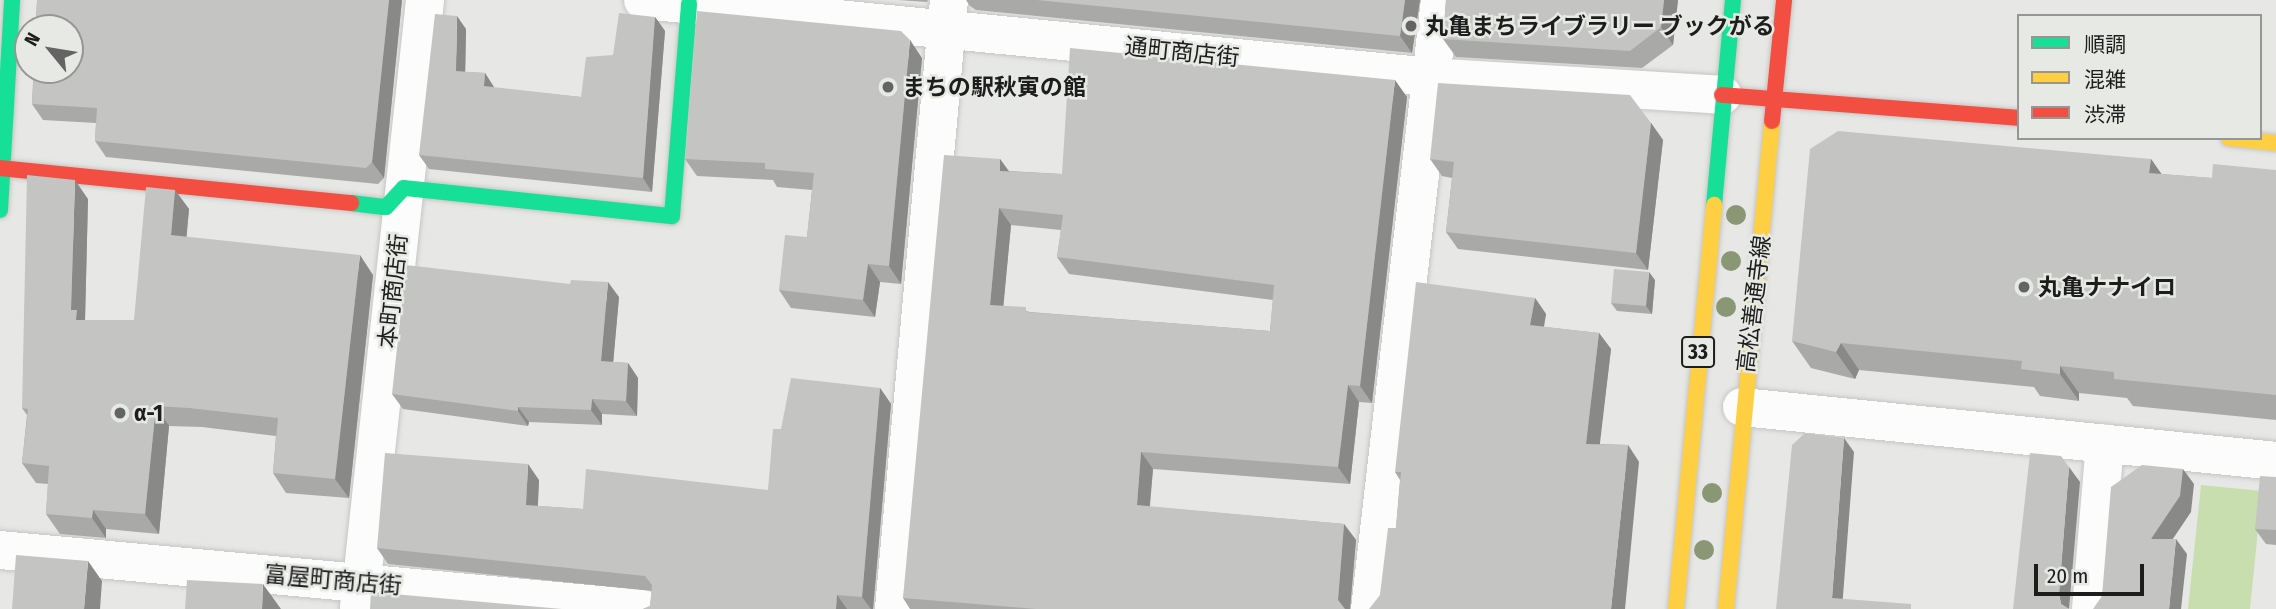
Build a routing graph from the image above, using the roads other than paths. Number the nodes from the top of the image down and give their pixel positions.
1 (12, 0) edge
2 (425, 0) edge
3 (643, 0) edge
4 (1440, 0) edge
5 (1733, 0) edge
6 (1784, 0) edge
7 (689, 4) junction
8 (948, 15) edge
9 (1431, 77) junction
10 (1722, 95) junction
11 (1776, 98) junction
12 (2017, 118) edge
13 (2248, 140) edge
14 (2276, 143) edge
15 (1, 168) edge
16 (404, 188) junction
17 (0, 210) edge
18 (1742, 407) junction
19 (2105, 444) junction
20 (2276, 461) edge
21 (12, 551) edge
22 (360, 596) edge
23 (643, 609) edge
24 (894, 609) edge
25 (1370, 609) edge
26 (1676, 609) edge
27 (1726, 609) edge
28 (2091, 609) edge

1 - 15 street
2 - 16 street, 本町商店街
3 - 7 street, 通町商店街
4 - 9 street
5 - 10 street, 33
6 - 11 street, 高松善通寺線 / 33
7 - 8 street, 通町商店街
7 - 16 street
8 - 9 street, 通町商店街
8 - 24 street
9 - 10 street, 通町商店街
9 - 25 street
10 - 11 street
10 - 26 street, 33
11 - 12 street
11 - 18 street, 高松善通寺線 / 33
13 - 14 street
15 - 16 street
15 - 17 street
16 - 22 street, 本町商店街
18 - 19 street
18 - 27 street, 高松善通寺線 / 33
19 - 20 street
19 - 28 street
21 - 22 street, 富屋町商店街
22 - 23 street, 富屋町商店街

